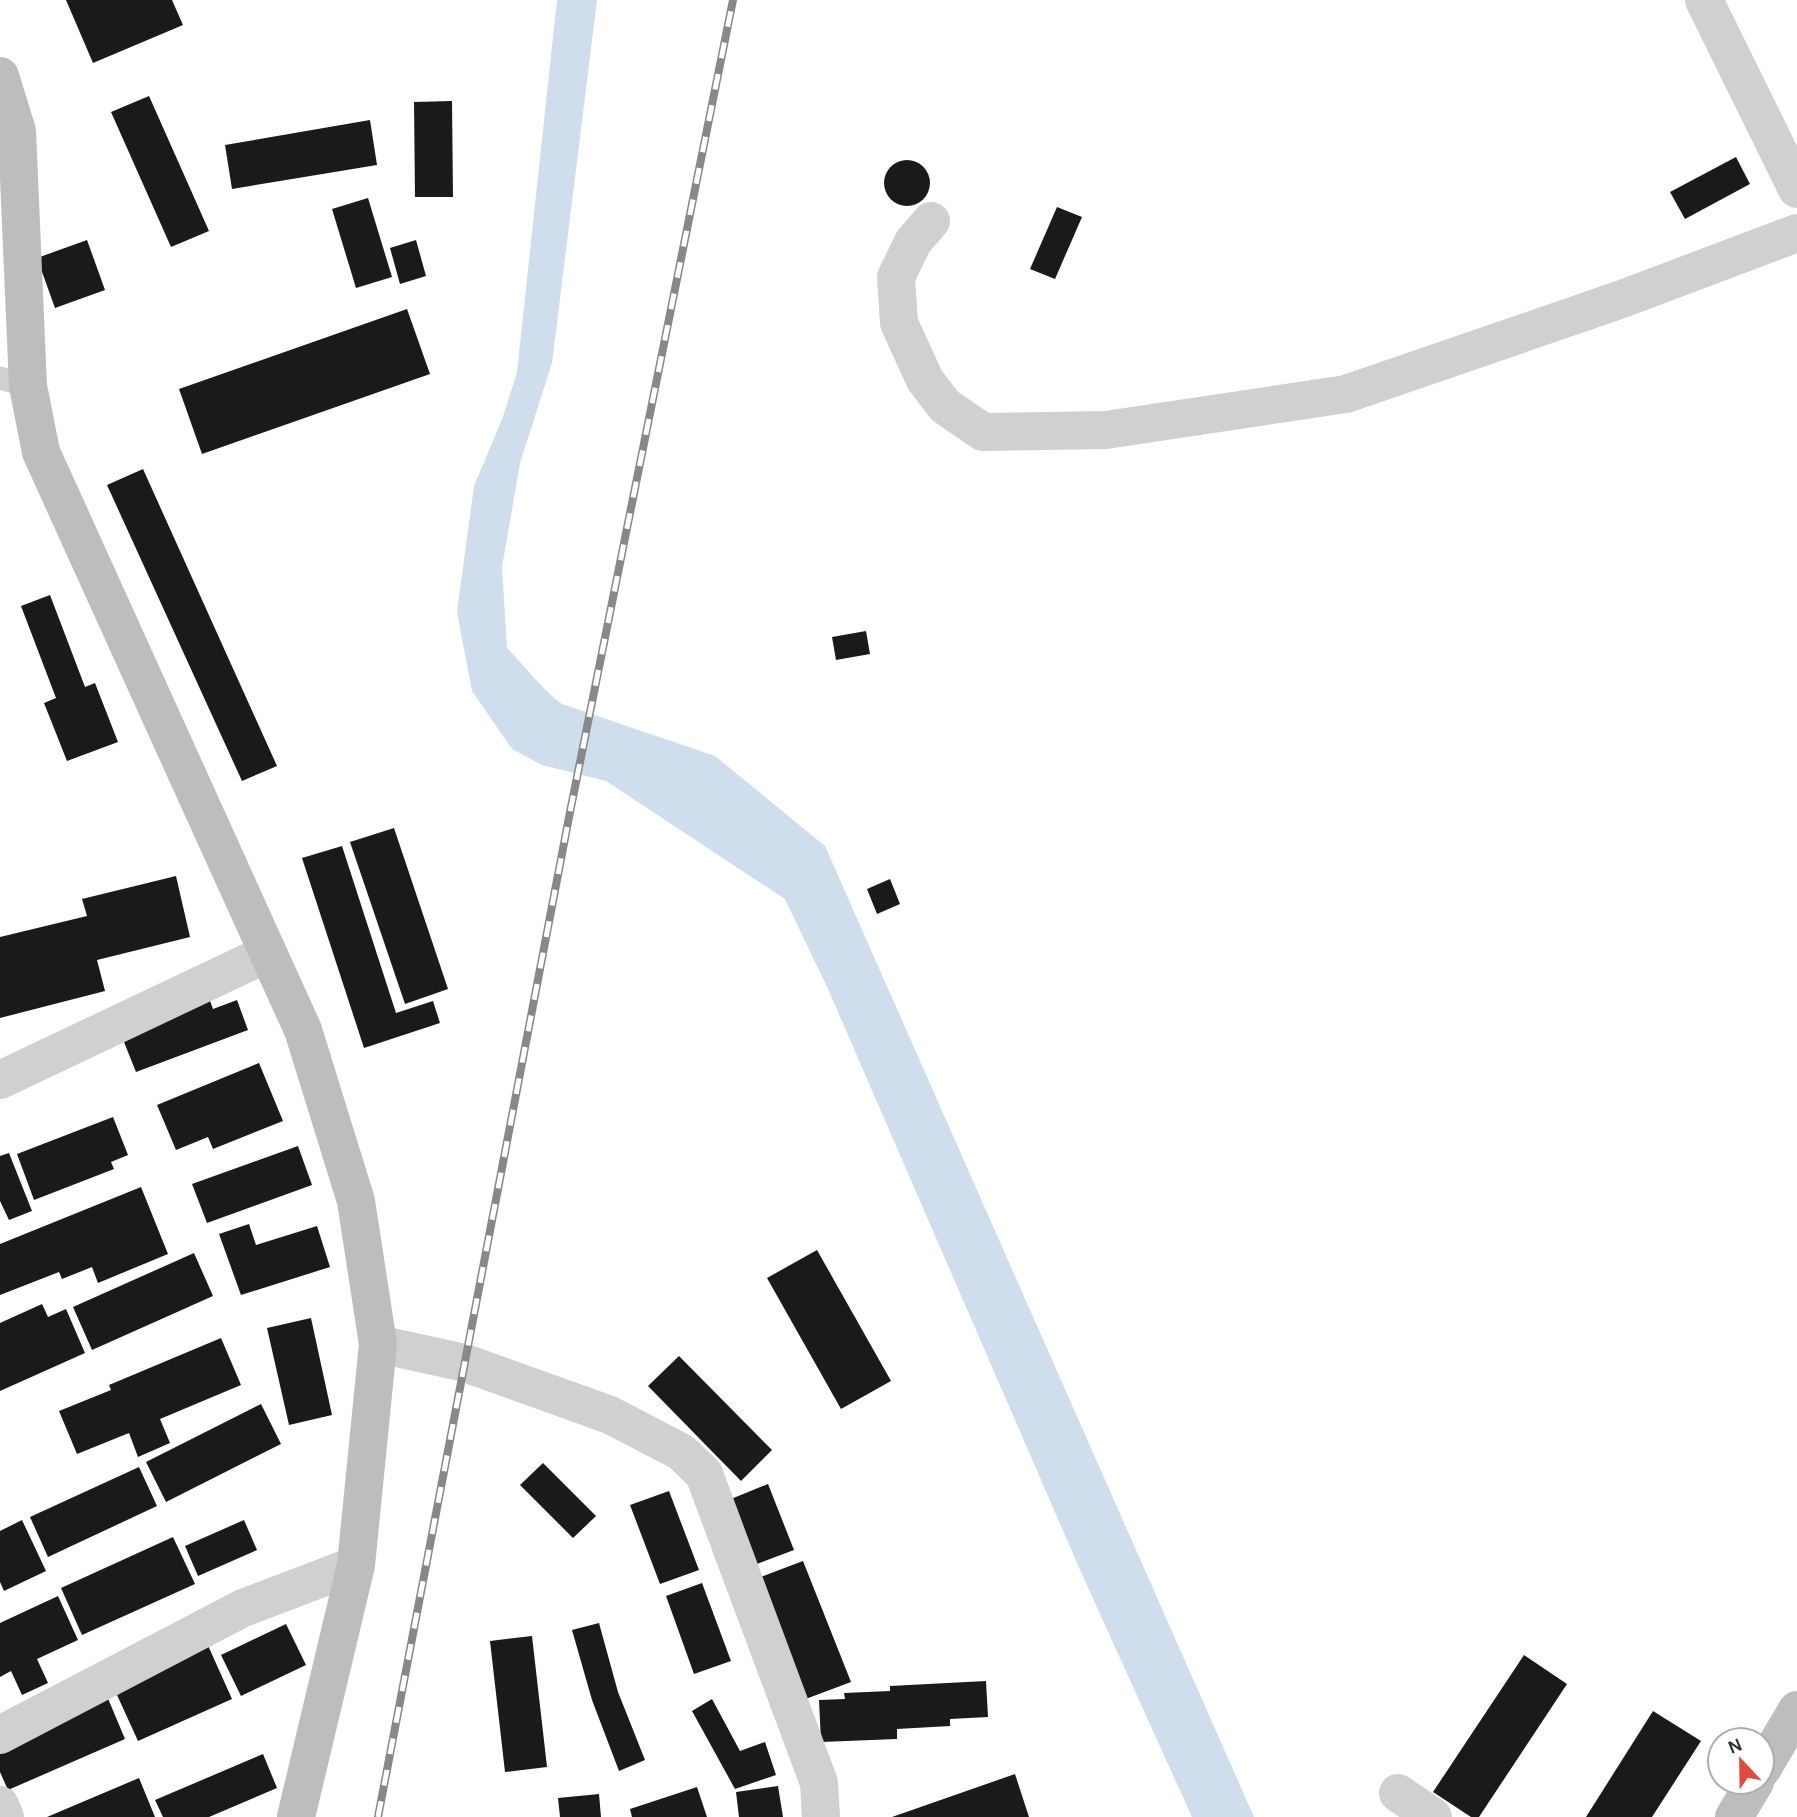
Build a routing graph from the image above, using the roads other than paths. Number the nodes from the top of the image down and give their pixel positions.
1 (1704, 0) edge
2 (0, 76) edge
3 (1797, 189) edge
4 (931, 221) dead end
5 (1797, 233) edge
6 (14, 382) edge
7 (268, 953) junction
8 (0, 1080) edge
9 (378, 1344) junction
10 (356, 1565) junction
11 (1797, 1710) edge
12 (0, 1735) edge
13 (1776, 1745) edge
14 (1398, 1793) dead end
15 (1747, 1796) edge
16 (0, 1805) edge
17 (5, 1817) edge
18 (296, 1817) edge
19 (821, 1817) edge
20 (1433, 1817) edge
21 (1734, 1817) edge

1 - 3 street
2 - 6 street
4 - 5 street
6 - 7 street
7 - 8 street
7 - 9 street
9 - 10 street
9 - 19 street
10 - 12 street
10 - 18 street
11 - 13 street
14 - 20 street
15 - 21 street
16 - 17 street

